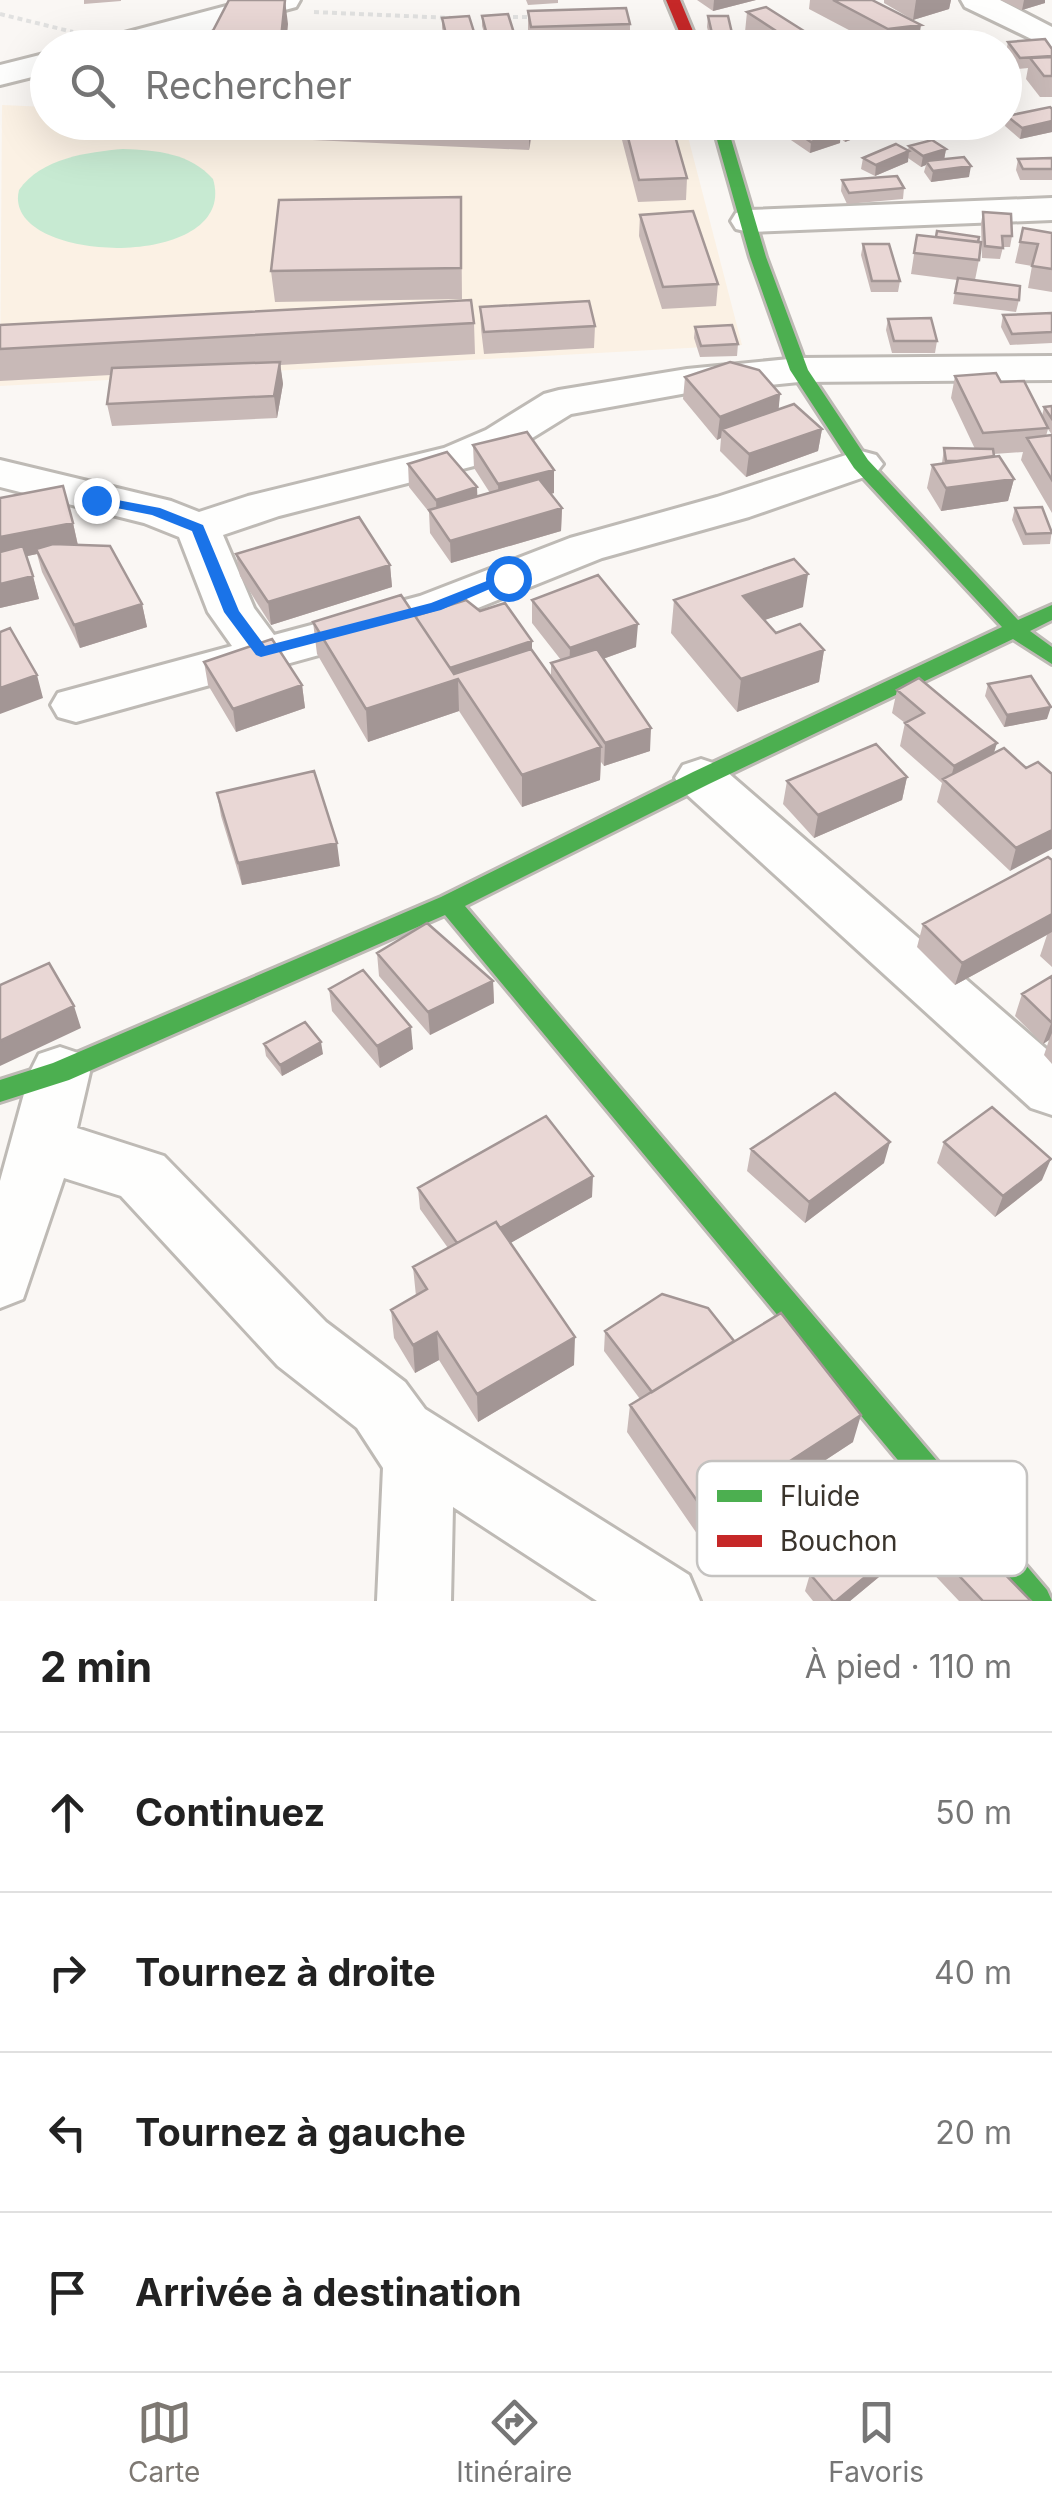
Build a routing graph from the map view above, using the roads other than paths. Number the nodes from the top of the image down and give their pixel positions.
1 (674, 0) edge
2 (976, 0) edge
3 (267, 2) edge
4 (167, 30) edge
5 (686, 30) edge
6 (1052, 38) edge
7 (1022, 43) edge
8 (30, 68) edge
9 (0, 75) edge
10 (724, 140) edge
11 (1052, 210) edge
12 (749, 221) junction
13 (1052, 368) edge
14 (799, 370) junction
15 (860, 464) junction
16 (0, 473) edge
17 (198, 528) junction
18 (1052, 612) edge
19 (1018, 632) junction
20 (261, 652) junction
21 (1052, 657) edge
22 (76, 705) dead end
23 (701, 778) junction
24 (450, 903) junction
25 (30, 1081) edge
26 (1052, 1090) edge
27 (42, 1148) junction
28 (0, 1278) edge
29 (401, 1434) junction
30 (918, 1461) edge
31 (1015, 1576) edge
32 (414, 1601) edge
33 (663, 1601) edge
34 (1036, 1601) edge

1 - 5 street
2 - 6 street
3 - 4 street
6 - 7 street
8 - 9 street
10 - 12 street
11 - 12 street
12 - 14 street
13 - 14 street
14 - 15 street
14 - 17 street
15 - 19 street
15 - 20 street
16 - 17 street
17 - 20 street
18 - 19 street
19 - 21 street
19 - 23 street
20 - 22 street
23 - 24 street
23 - 26 street
24 - 25 street
24 - 30 street
25 - 27 street
27 - 28 street
27 - 29 street
29 - 32 street
29 - 33 street
31 - 34 street

